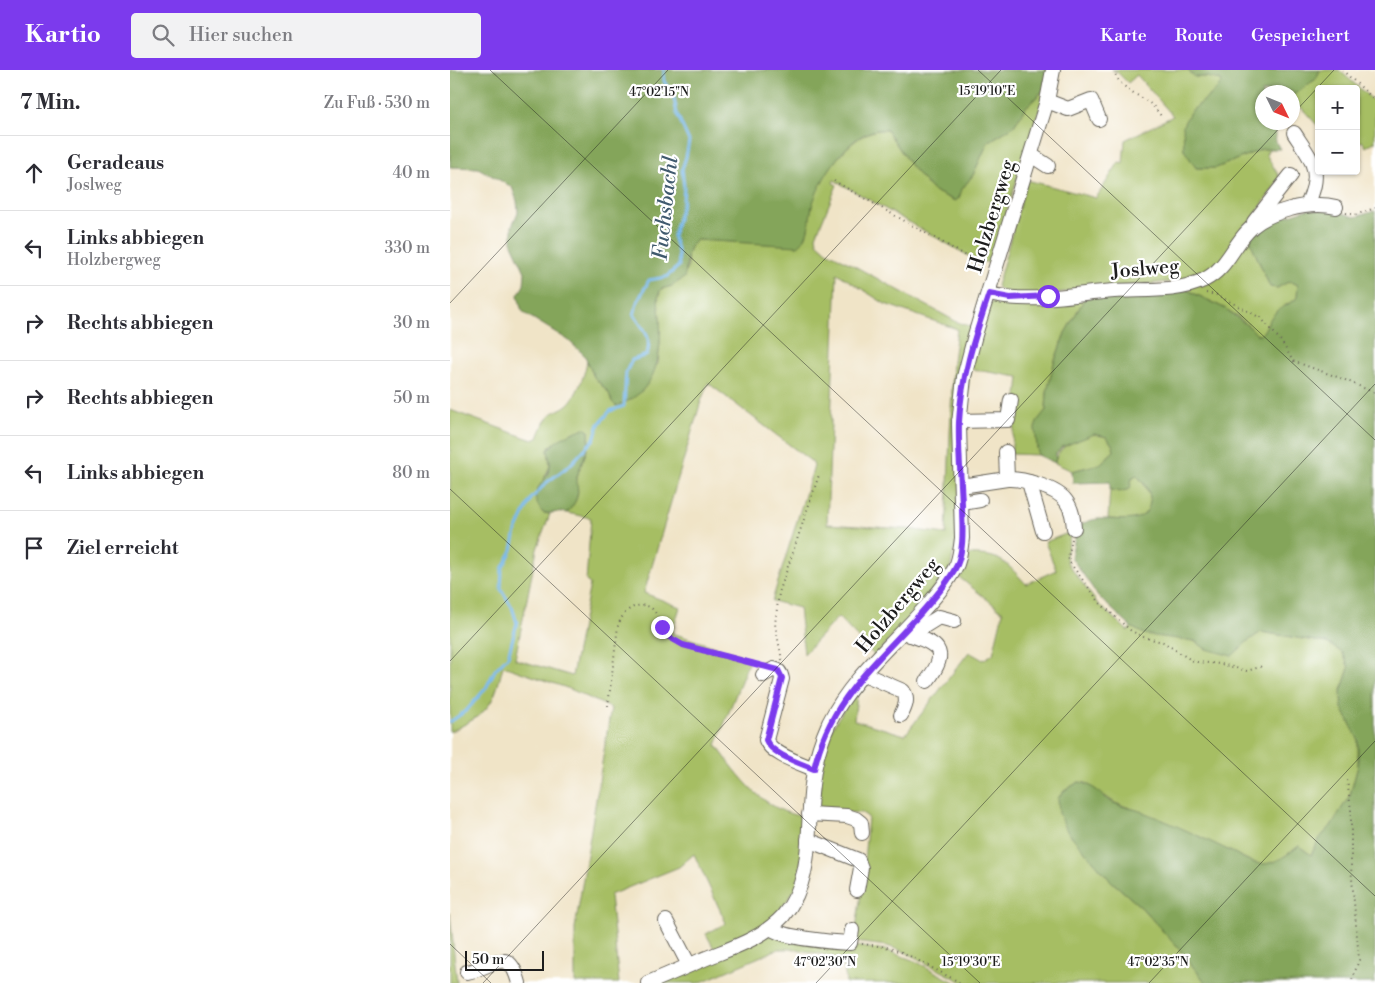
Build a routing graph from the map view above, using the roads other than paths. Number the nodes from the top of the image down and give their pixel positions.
1 (1053, 70) edge
2 (1047, 101) junction
3 (1099, 119) dead end
4 (1294, 133) dead end
5 (1031, 155) junction
6 (1048, 166) dead end
7 (1291, 175) dead end
8 (1307, 205) junction
9 (1336, 207) road end
10 (1247, 231) junction
11 (989, 294) junction
12 (1011, 400) dead end
13 (959, 420) junction
14 (1006, 452) dead end
15 (1007, 479) junction
16 (1029, 482) junction
17 (961, 486) junction
18 (980, 500) dead end
19 (962, 503) junction
20 (1074, 528) road end
21 (1043, 531) dead end
22 (954, 620) dead end
23 (906, 634) junction
24 (773, 674) road end
25 (864, 674) junction
26 (927, 681) dead end
27 (901, 715) dead end
28 (814, 769) junction
29 (810, 814) junction
30 (862, 833) dead end
31 (808, 840) junction
32 (857, 890) dead end
33 (666, 920) dead end
34 (771, 928) junction
35 (851, 936) road end
36 (689, 965) junction
37 (467, 972) dead end
38 (519, 983) edge
39 (648, 983) edge

1 - 2 street, Holzbergweg
2 - 3 street
2 - 5 street, Holzbergweg
4 - 8 street
5 - 6 street
5 - 11 street, Holzbergweg
7 - 10 street
8 - 9 street, Joslweg
8 - 10 street, Joslweg
10 - 11 street, Joslweg
11 - 13 street, Holzbergweg
12 - 13 street
13 - 17 street, Holzbergweg
14 - 15 street
15 - 16 street
15 - 17 street
16 - 20 street
16 - 21 street
17 - 19 street, Holzbergweg
18 - 19 street
19 - 23 street, Holzbergweg
22 - 23 street
23 - 25 street, Holzbergweg
23 - 26 street
24 - 28 street
25 - 27 street
25 - 28 street, Holzbergweg
28 - 29 street, Holzbergweg
29 - 30 street
29 - 31 street, Holzbergweg
31 - 32 street
31 - 34 street, Holzbergweg
33 - 36 street
34 - 35 street
34 - 36 street, Holzbergweg
36 - 39 street, Holzbergweg
37 - 38 street

